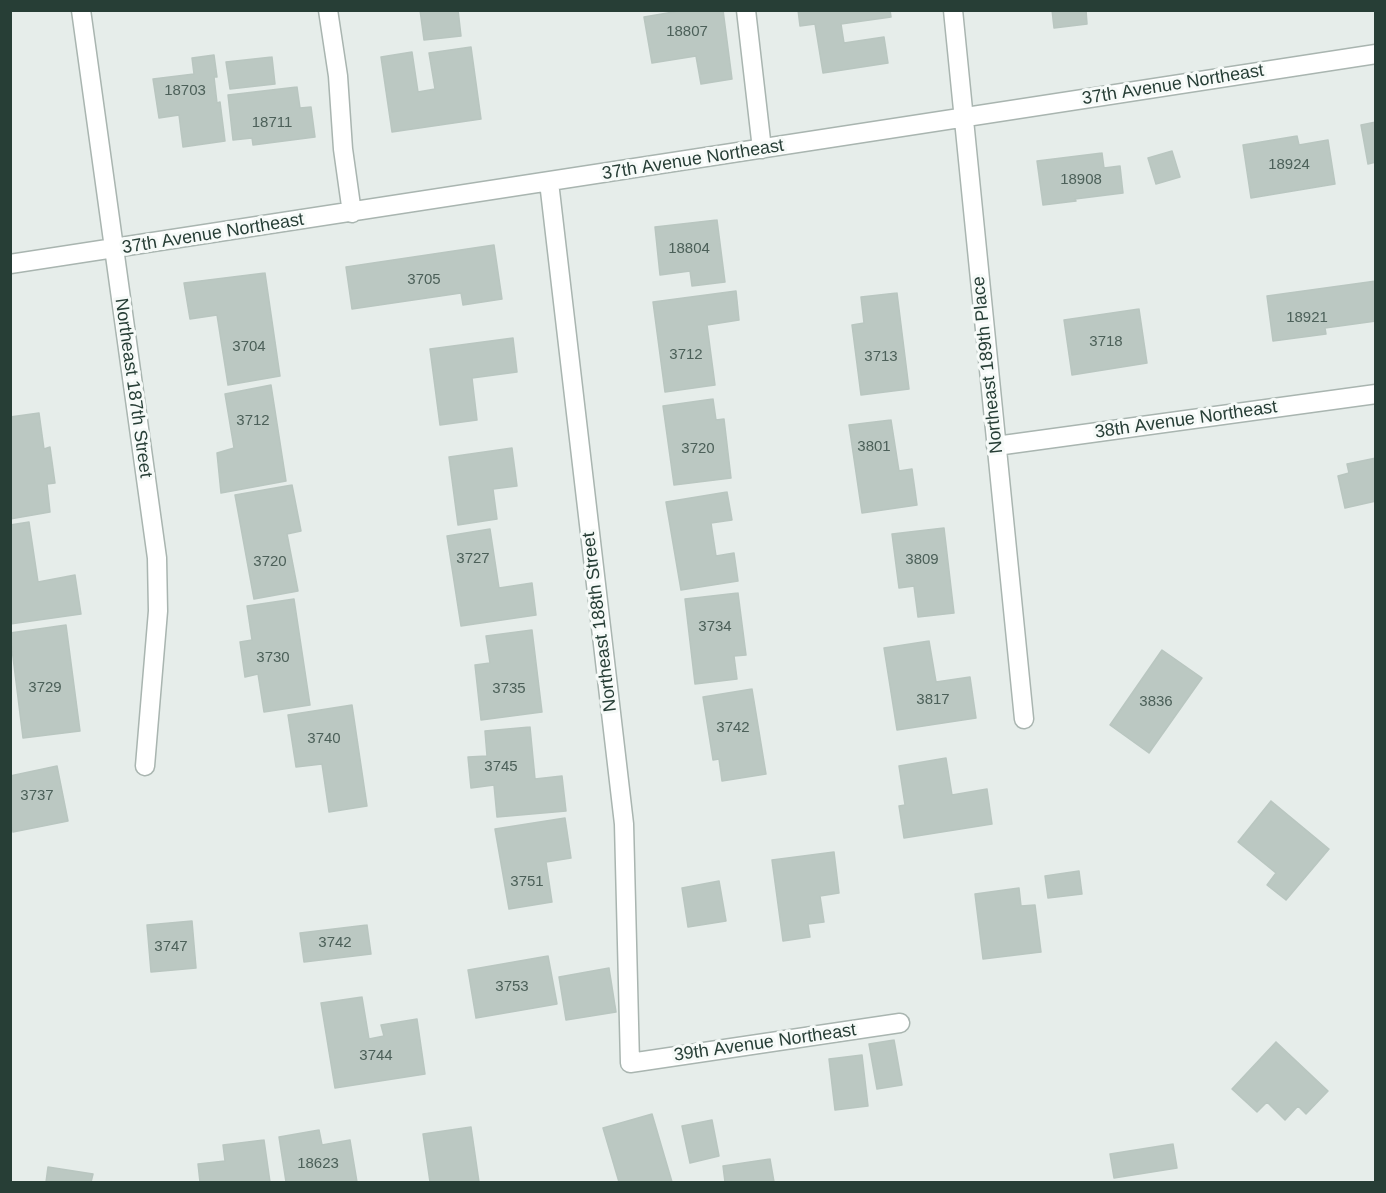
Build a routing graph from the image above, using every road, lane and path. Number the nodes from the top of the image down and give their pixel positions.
1 (81, 10) edge
2 (328, 10) edge
3 (746, 10) edge
4 (953, 10) edge
5 (1376, 54) edge
6 (964, 118) junction
7 (762, 149) junction
8 (549, 182) junction
9 (352, 213) junction
10 (114, 250) junction
11 (10, 264) edge
12 (1376, 394) edge
13 (996, 446) junction
14 (1024, 719) dead end
15 (145, 766) dead end
16 (900, 1023) dead end
17 (630, 1063) joint

1 - 10 street, Northeast 187th Street
2 - 9 street
3 - 7 street
4 - 6 street, Northeast 189th Place
5 - 6 street, 37th Avenue Northeast
6 - 7 street, 37th Avenue Northeast
6 - 13 street, Northeast 189th Place
7 - 8 street, 37th Avenue Northeast
8 - 9 street, 37th Avenue Northeast
8 - 17 street, Northeast 188th Street
9 - 10 street, 37th Avenue Northeast
10 - 11 street, 37th Avenue Northeast
10 - 15 street, Northeast 187th Street
12 - 13 street, 38th Avenue Northeast
13 - 14 street, Northeast 189th Place
16 - 17 street, 39th Avenue Northeast

